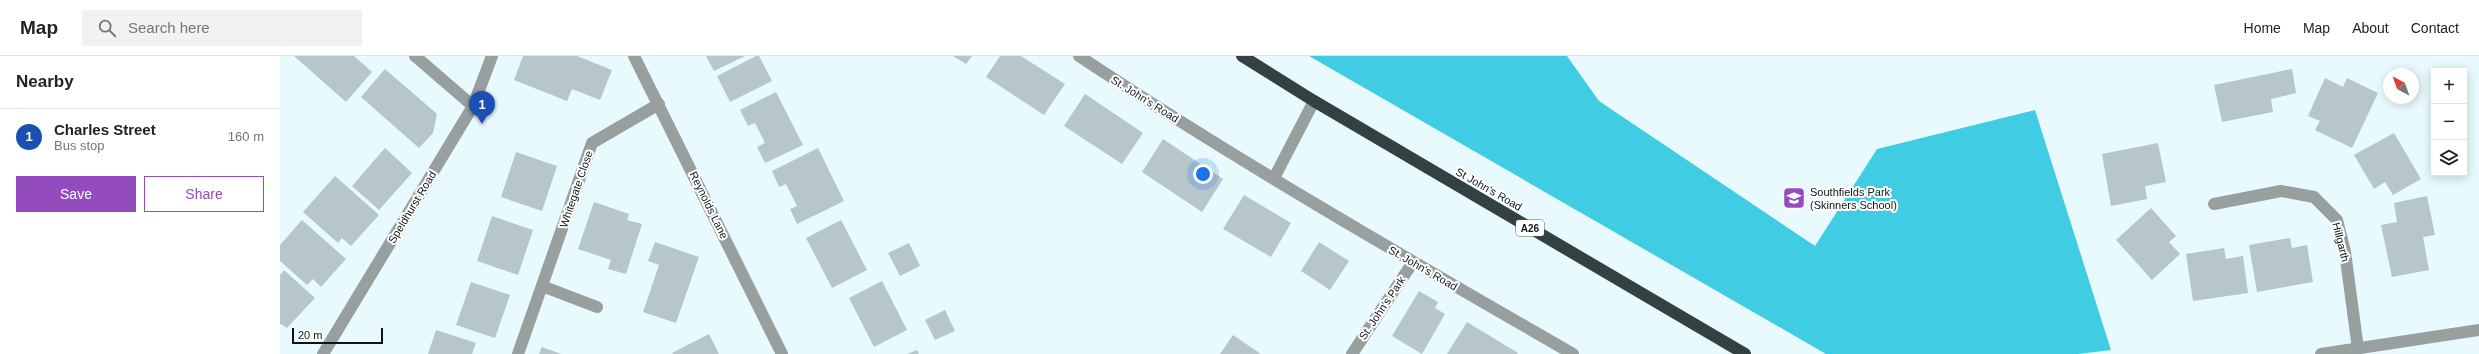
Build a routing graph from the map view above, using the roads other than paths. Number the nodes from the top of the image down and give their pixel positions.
1 (415, 56) edge
2 (492, 56) edge
3 (634, 56) edge
4 (1079, 56) edge
5 (1242, 56) edge
6 (1314, 101) junction
7 (659, 104) junction
8 (473, 106) junction
9 (1274, 178) junction
10 (2214, 204) dead end
11 (1413, 262) junction
12 (542, 286) junction
13 (597, 307) dead end
14 (2479, 330) edge
15 (2358, 349) junction
16 (324, 354) edge
17 (518, 354) edge
18 (782, 354) edge
19 (1352, 354) edge
20 (1573, 354) edge
21 (1745, 354) edge
22 (2321, 354) edge

1 - 8 street
2 - 8 street, Speldhurst Road
3 - 7 street, Reynolds Lane
4 - 9 street, St. John's Road
5 - 6 highway, St John's Road / A26
6 - 9 street
6 - 21 highway, St John's Road / A26
7 - 12 street, Whitegate Close
7 - 18 street, Reynolds Lane
8 - 16 street, Speldhurst Road
9 - 11 street, St. John's Road
10 - 15 street, Hillgarth
11 - 19 street, St. John's Park
11 - 20 street, St. John's Road
12 - 13 street
12 - 17 street, Whitegate Close
14 - 15 street
15 - 22 street

